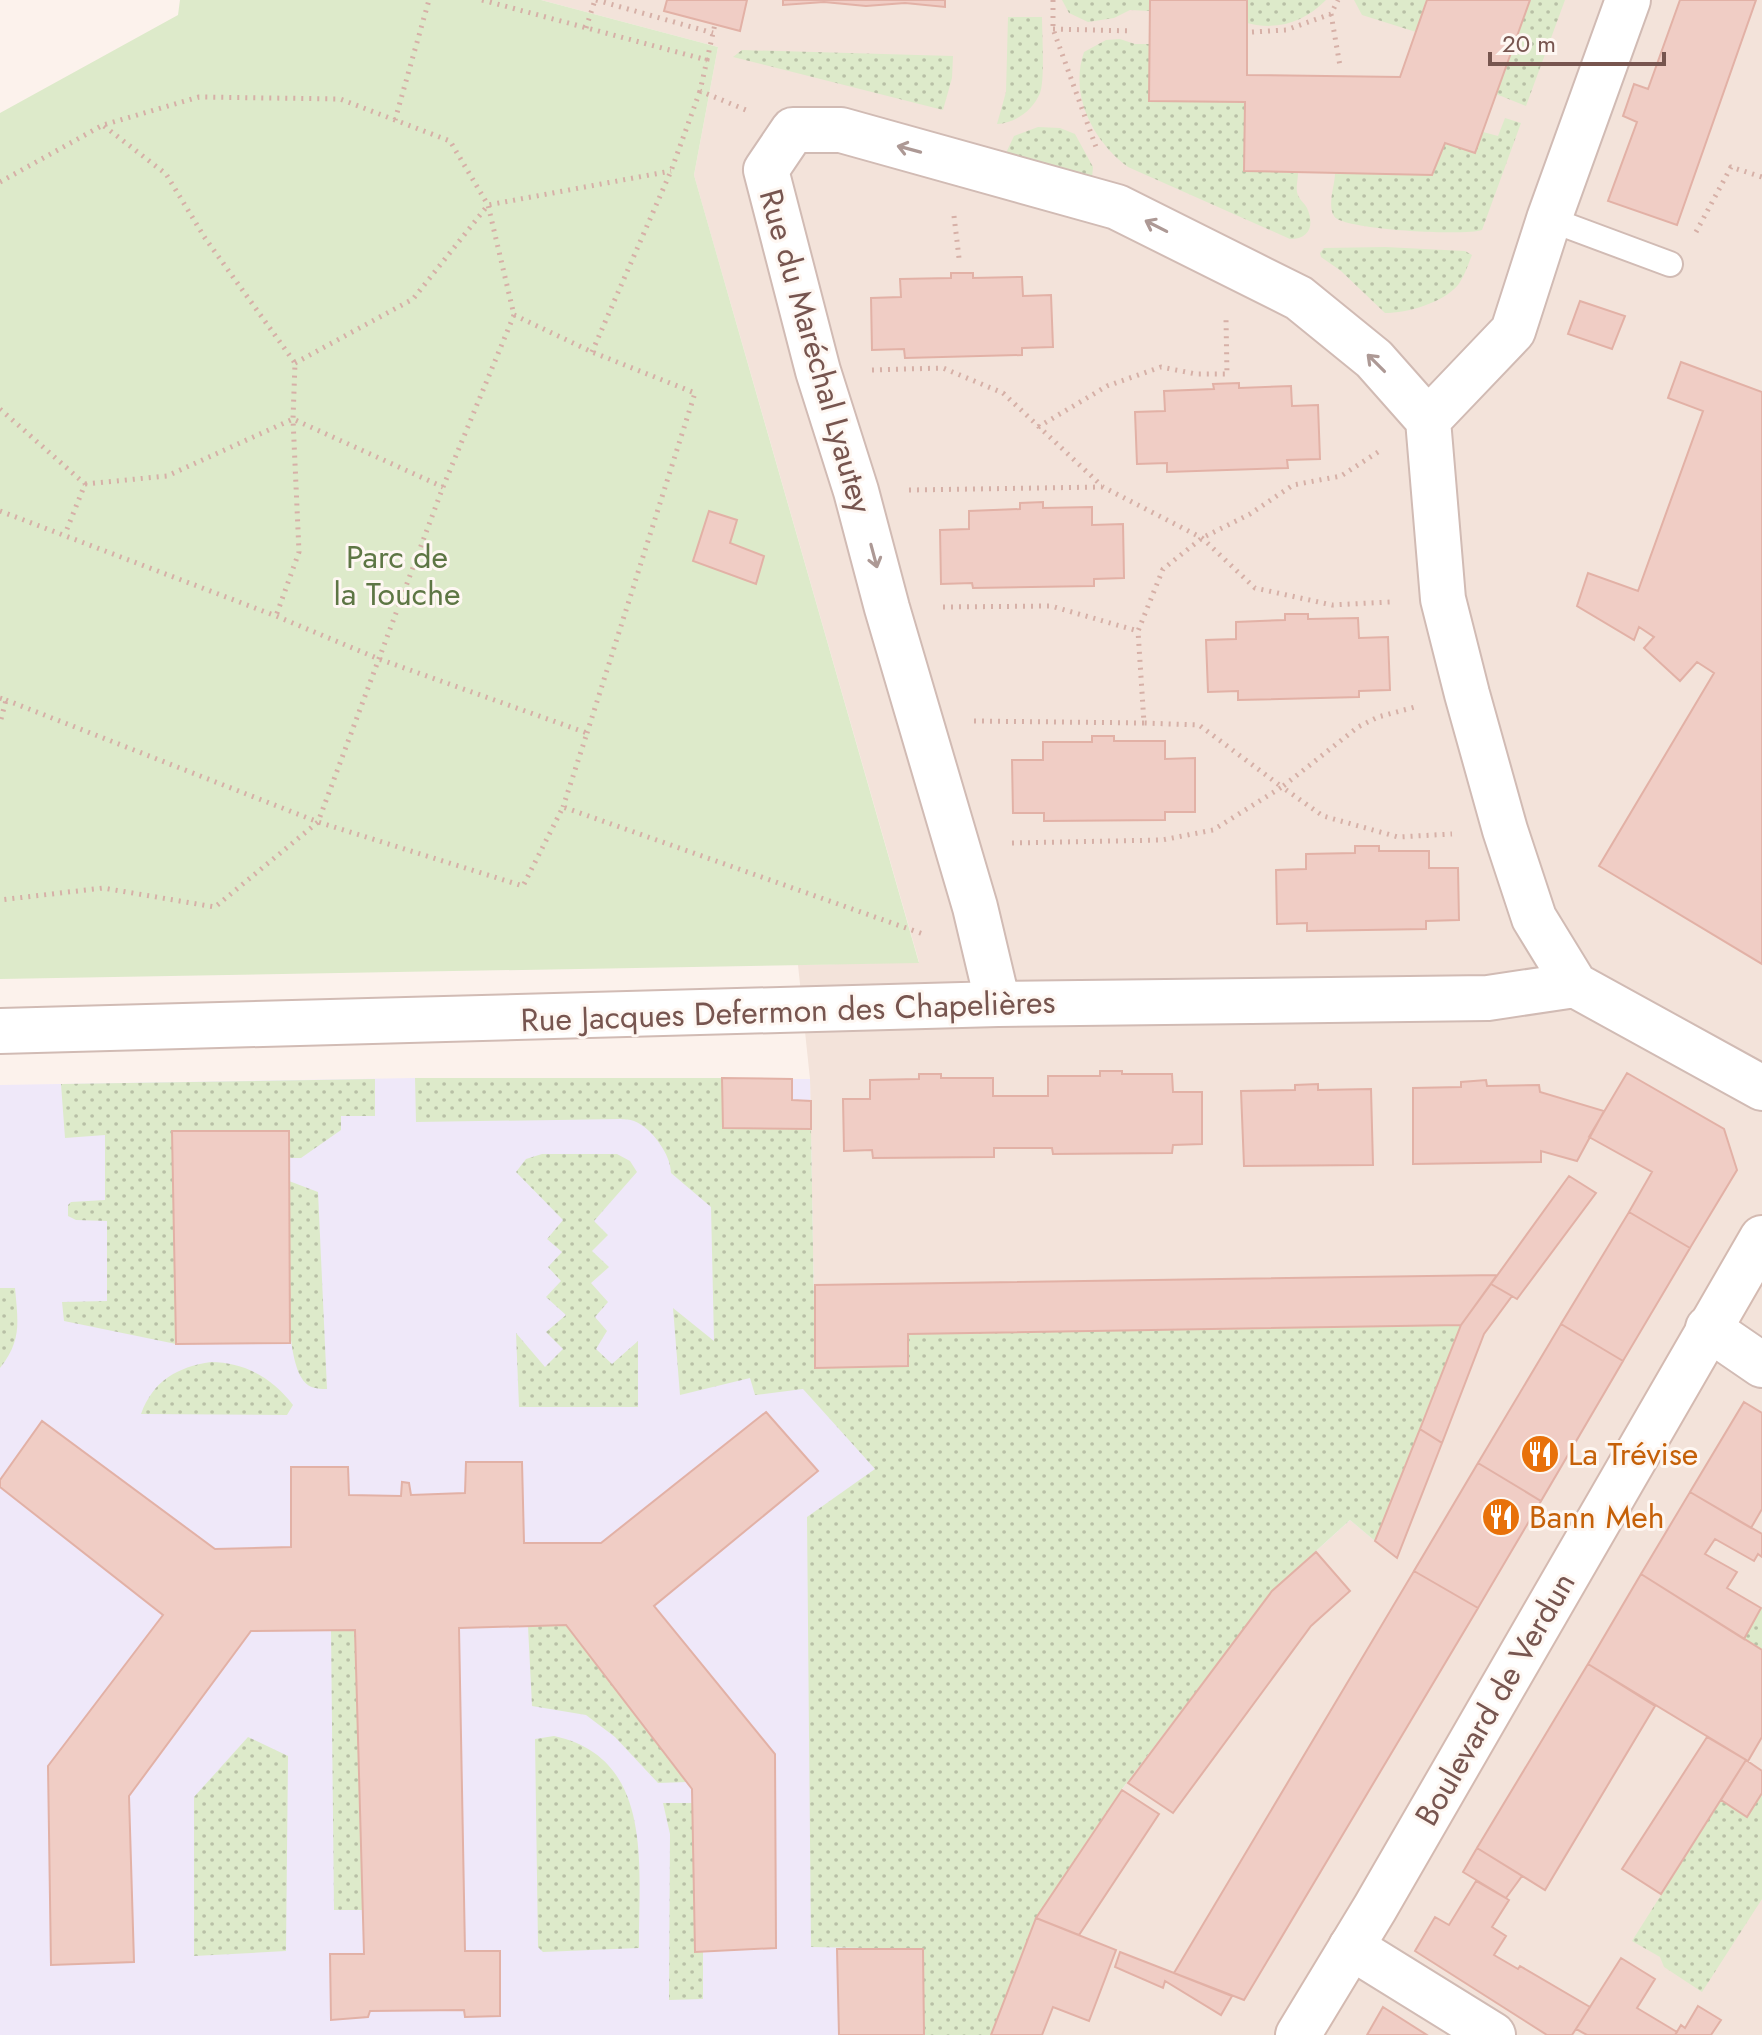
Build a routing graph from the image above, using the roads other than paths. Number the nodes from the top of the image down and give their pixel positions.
1 (1628, 0) edge
2 (1549, 219) junction
3 (1660, 261) road end
4 (1428, 420) junction
5 (1575, 985) junction
6 (998, 1004) junction
7 (0, 1031) edge
8 (1762, 1088) edge
9 (1762, 1238) edge
10 (1708, 1328) junction
11 (1762, 1365) edge
12 (1351, 1947) junction
13 (1298, 2035) edge
14 (1493, 2035) edge

1 - 2 street
2 - 3 lane
2 - 4 street
4 - 5 street
4 -> 6 street, Rue du Maréchal Lyautey
5 - 6 street, Rue Jacques Defermon des Chapelières
5 - 8 street
6 - 7 street, Rue Jacques Defermon des Chapelières
9 - 10 street, Boulevard de Verdun
10 - 11 street
10 - 12 street, Boulevard de Verdun
12 - 13 street, Boulevard de Verdun
12 - 14 street

